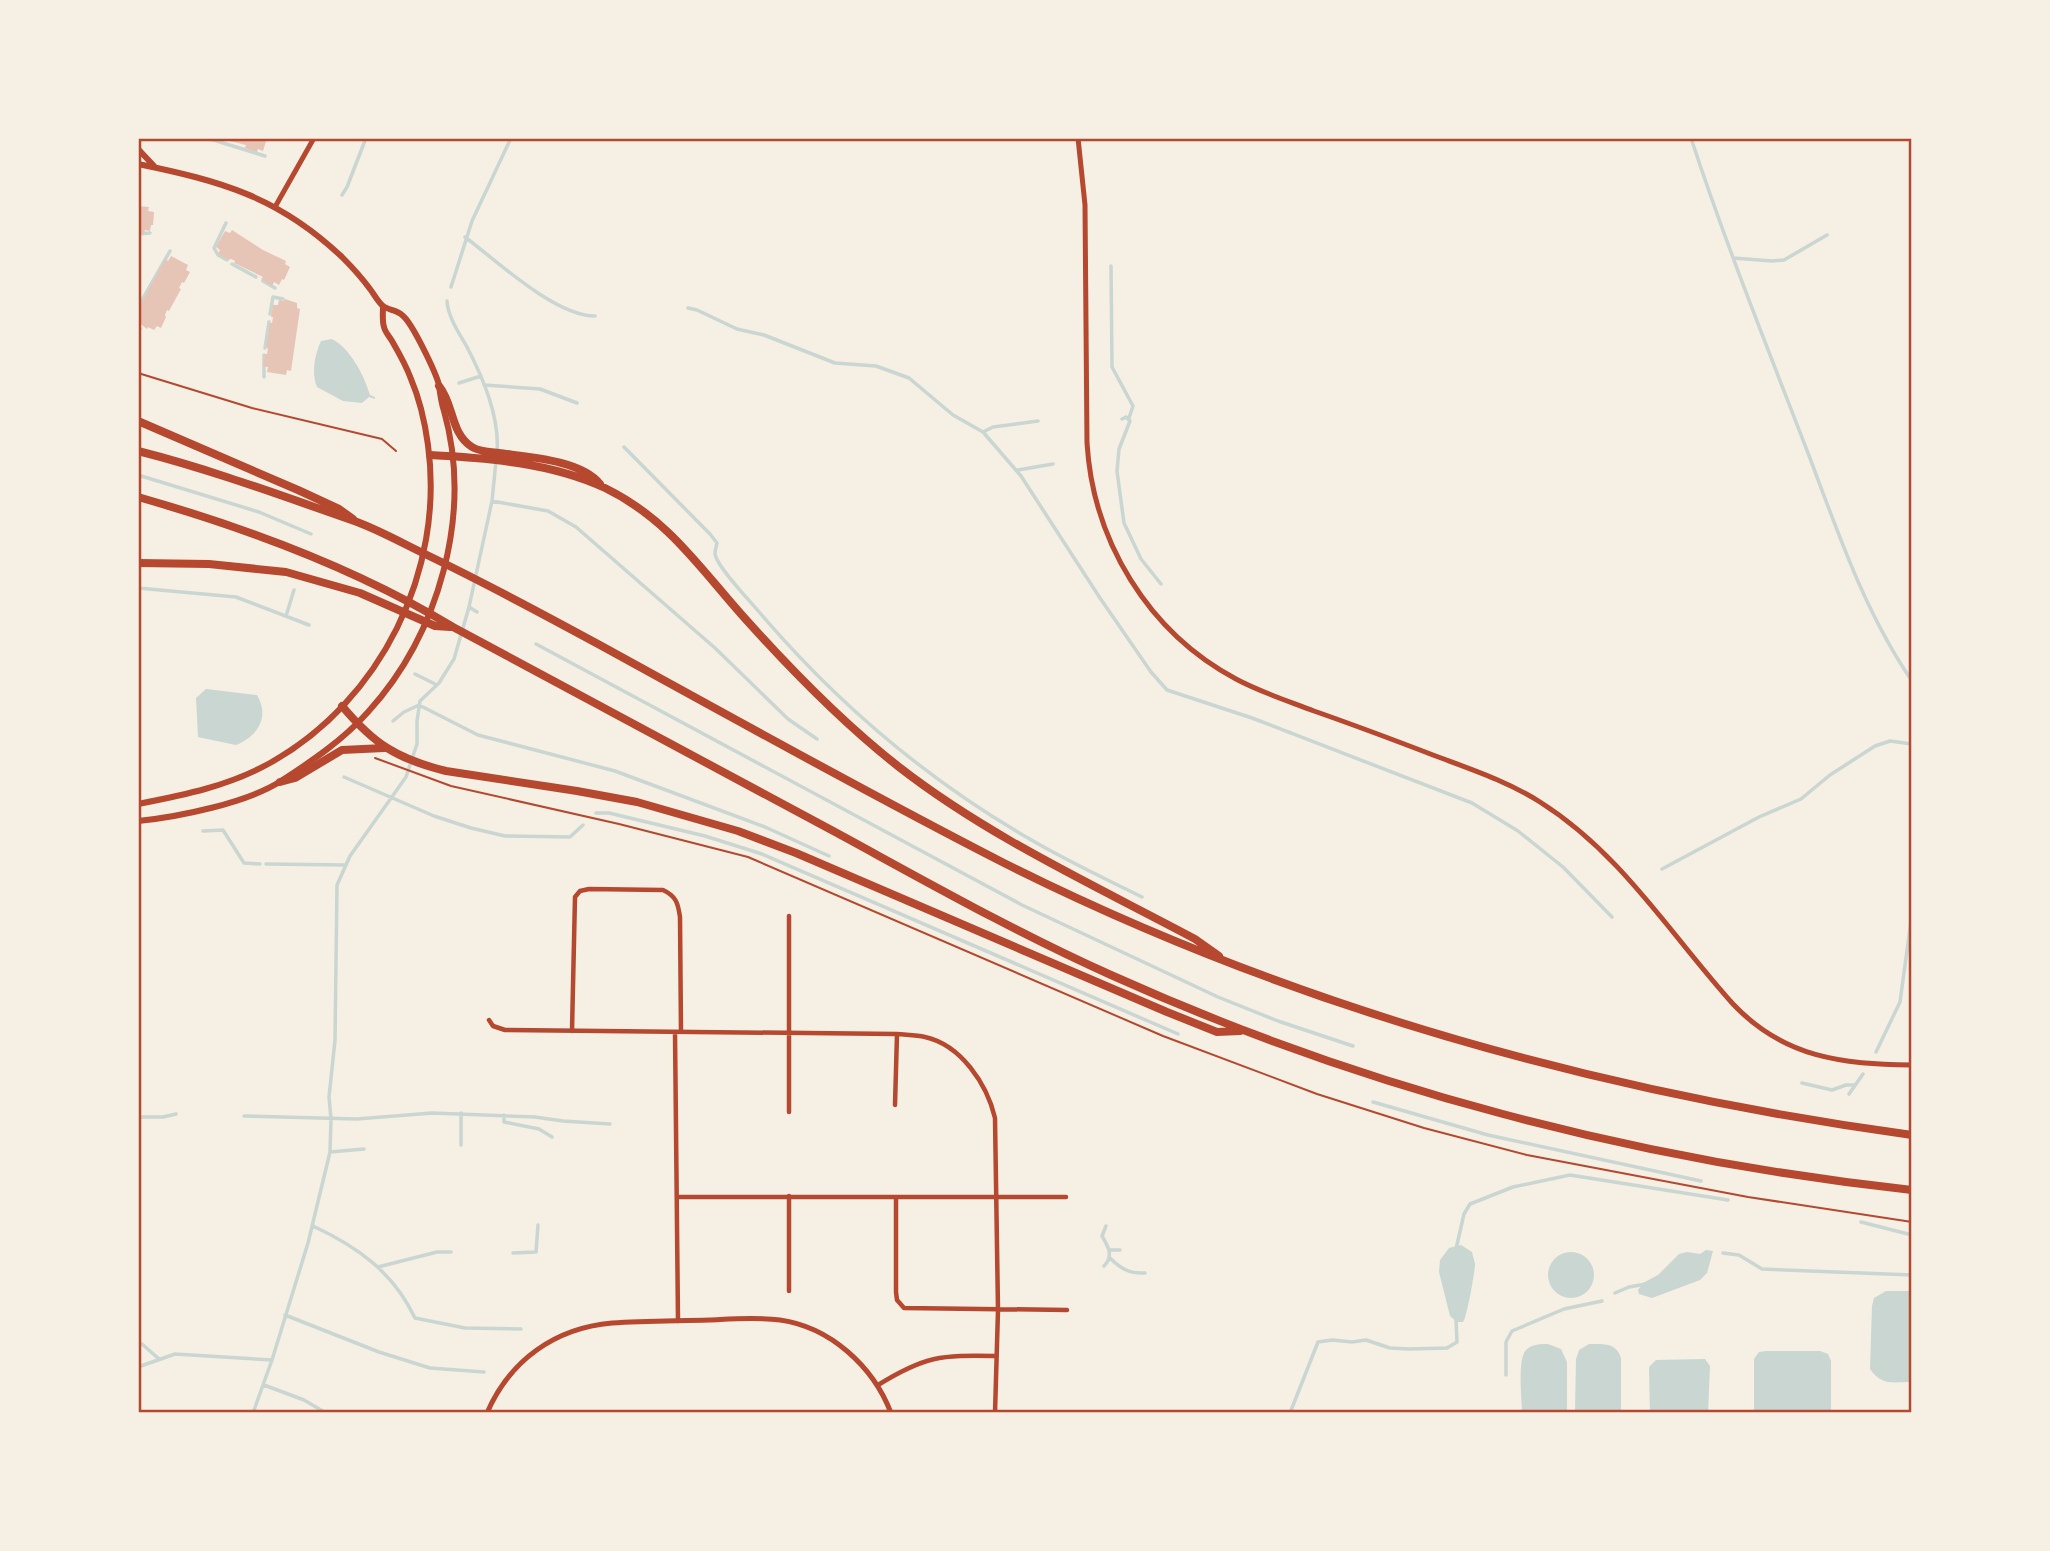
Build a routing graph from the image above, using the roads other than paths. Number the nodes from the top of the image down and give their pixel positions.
1 (314, 138) edge
2 (1078, 138) edge
3 (138, 149) edge
4 (138, 164) edge
5 (156, 168) junction
6 (275, 207) junction
7 (383, 306) junction
8 (439, 386) junction
9 (138, 421) edge
10 (138, 451) edge
11 (475, 453) junction
12 (429, 455) junction
13 (452, 456) junction
14 (138, 497) edge
15 (358, 523) junction
16 (138, 563) edge
17 (453, 627) junction
18 (342, 706) junction
19 (357, 723) junction
20 (384, 748) junction
21 (280, 782) junction
22 (138, 804) edge
23 (138, 821) edge
24 (789, 916) dead end
25 (1227, 962) junction
26 (489, 1020) dead end
27 (572, 1031) junction
28 (1245, 1031) junction
29 (678, 1032) junction
30 (788, 1033) junction
31 (897, 1034) junction
32 (1912, 1065) edge
33 (895, 1105) dead end
34 (789, 1112) dead end
35 (1912, 1135) edge
36 (1912, 1190) edge
37 (789, 1196) junction
38 (678, 1197) junction
39 (896, 1197) junction
40 (996, 1197) junction
41 (1066, 1197) dead end
42 (789, 1291) dead end
43 (998, 1310) junction
44 (1067, 1310) dead end
45 (678, 1321) junction
46 (995, 1356) junction
47 (878, 1385) junction
48 (486, 1413) edge
49 (891, 1413) edge
50 (995, 1413) edge

1 - 6 street
2 - 32 street
3 - 5 main road
4 - 5 main road
5 - 6 main road
6 - 7 main road
7 - 8 main road
7 - 12 main road
8 - 11 highway
8 - 13 main road
9 - 15 highway
10 - 15 highway
11 - 13 highway
11 - 25 highway
12 - 13 highway
12 - 18 main road
13 - 19 main road
14 - 17 highway
15 - 25 highway
16 - 17 highway
17 - 28 highway
18 - 19 highway
18 - 22 main road
19 - 20 highway
19 - 21 main road
20 - 21 highway
20 - 28 highway
21 - 23 main road
24 - 30 street
25 - 35 highway
26 - 27 street
27 - 29 street
27 - 29 street
28 - 36 highway
29 - 30 street
29 - 38 street
30 - 31 street
30 - 34 street
31 - 33 street
31 - 40 street
37 - 38 street
37 - 39 street
37 - 42 street
38 - 45 street
39 - 40 street
39 - 43 street
40 - 41 street
40 - 43 street
43 - 44 street
43 - 46 street
45 - 47 street
45 - 48 street
46 - 47 street
46 - 50 street
47 - 49 street

